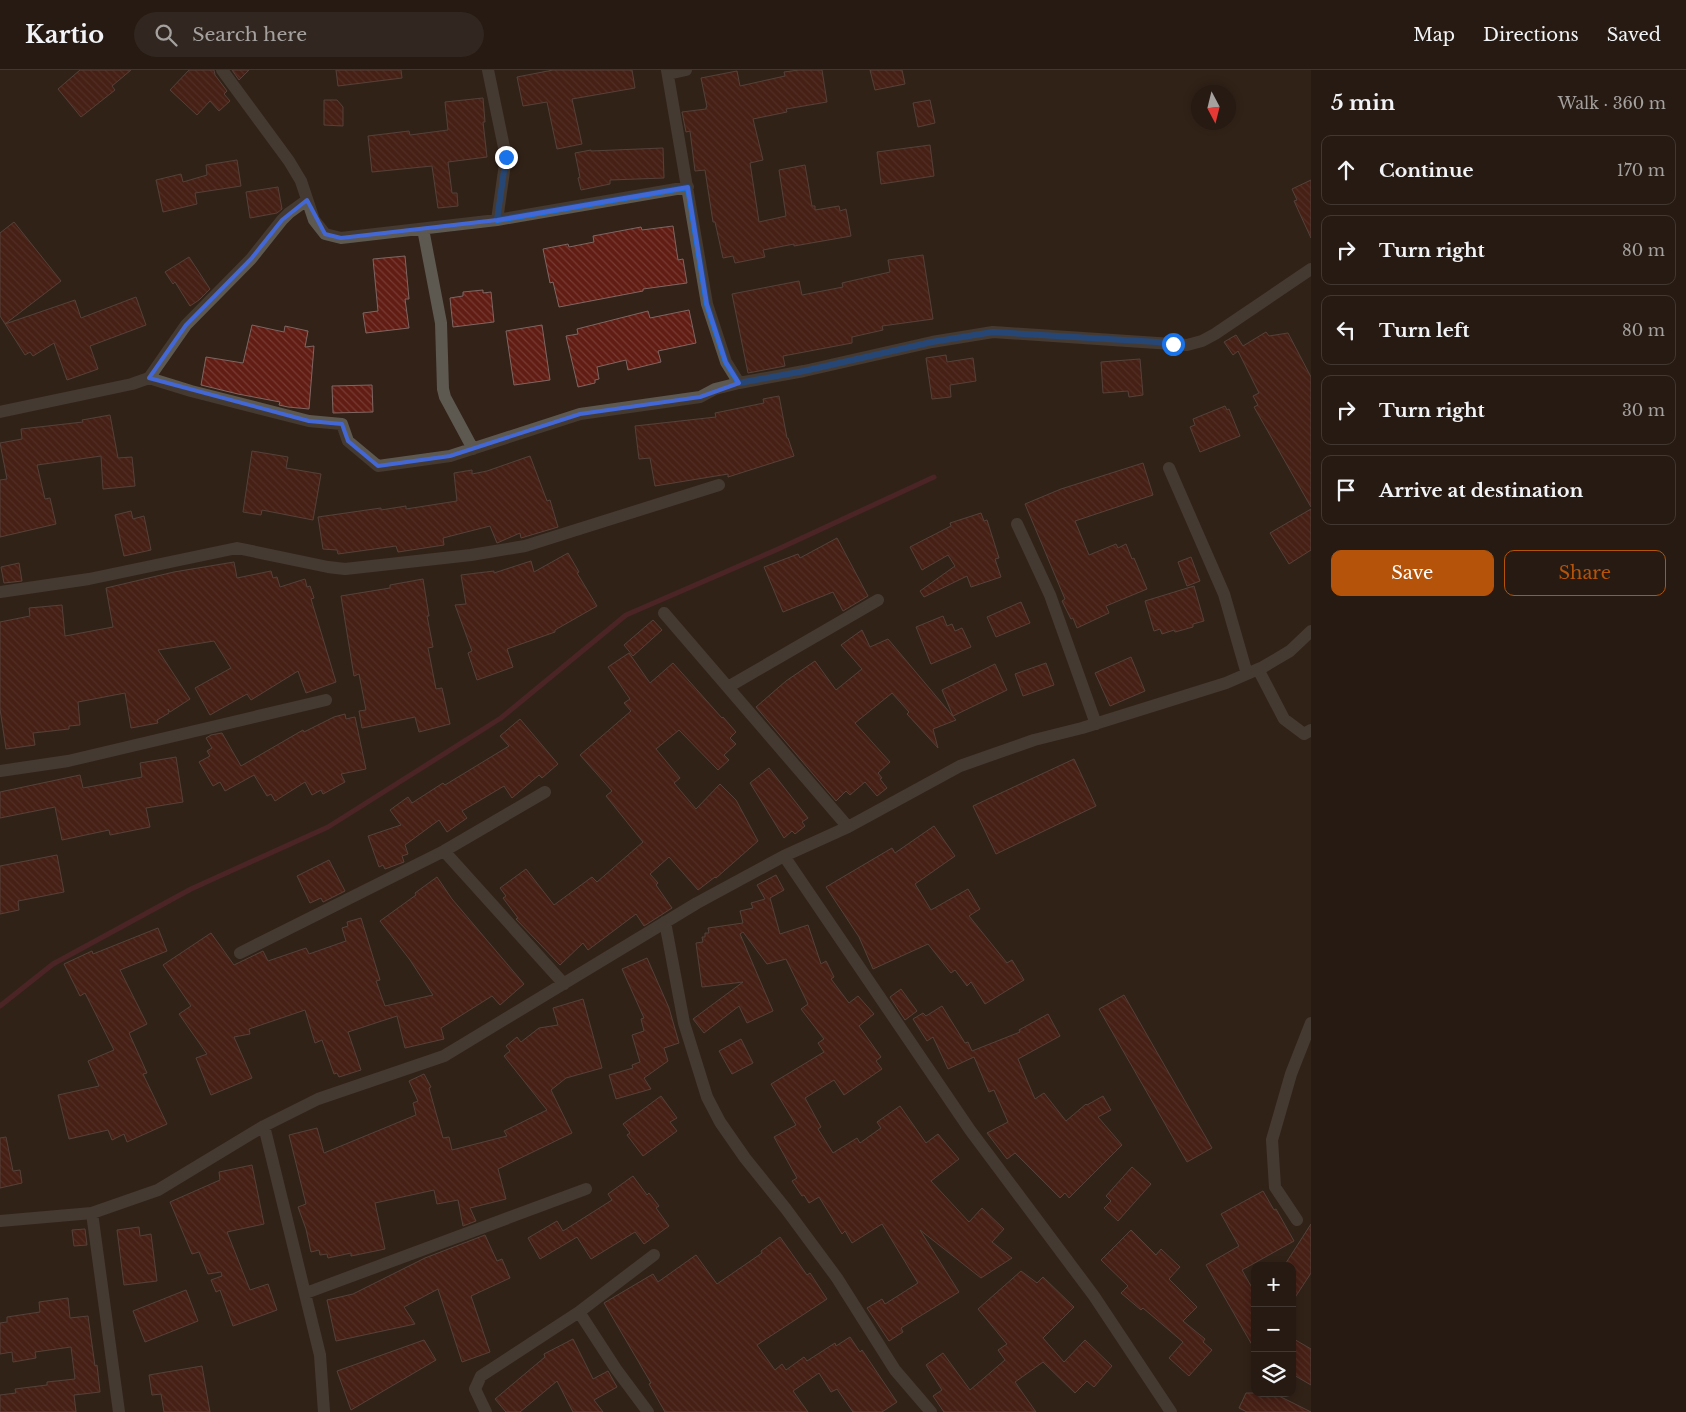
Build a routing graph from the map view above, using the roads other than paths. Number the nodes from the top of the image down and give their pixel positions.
1 (222, 70) edge
2 (488, 70) edge
3 (686, 70) edge
4 (668, 72) edge
5 (688, 187) junction
6 (307, 200) junction
7 (497, 220) junction
8 (423, 229) junction
9 (1311, 269) edge
10 (149, 378) junction
11 (739, 383) junction
12 (0, 412) edge
13 (473, 449) junction
14 (1169, 468) dead end
15 (719, 485) dead end
16 (1017, 524) dead end
17 (0, 592) edge
18 (878, 600) dead end
19 (664, 613) dead end
20 (1311, 632) edge
21 (1252, 672) junction
22 (728, 687) junction
23 (326, 700) dead end
24 (1096, 724) junction
25 (1311, 730) edge
26 (0, 771) edge
27 (545, 792) dead end
28 (848, 828) junction
29 (444, 851) junction
30 (784, 856) junction
31 (665, 922) junction
32 (240, 953) dead end
33 (564, 984) junction
34 (1311, 1023) edge
35 (264, 1126) junction
36 (586, 1189) dead end
37 (92, 1213) junction
38 (1297, 1220) dead end
39 (0, 1221) edge
40 (654, 1255) dead end
41 (306, 1293) junction
42 (579, 1312) junction
43 (119, 1412) edge
44 (324, 1412) edge
45 (486, 1412) edge
46 (648, 1412) edge
47 (931, 1412) edge
48 (1171, 1412) edge

1 - 6 street
2 - 7 street
3 - 4 street
4 - 5 street
5 - 7 street
5 - 11 street
6 - 8 street
6 - 10 street
7 - 8 street
8 - 13 street
9 - 11 street
10 - 12 street
10 - 13 street
11 - 13 street
14 - 21 street
15 - 17 street
16 - 24 street
18 - 22 street
19 - 22 street
20 - 21 street
21 - 24 street
21 - 25 street
22 - 28 street
23 - 26 street
24 - 28 street
27 - 29 street
28 - 30 street
29 - 32 street
29 - 33 street
30 - 31 street
30 - 48 street
31 - 33 street
31 - 47 street
33 - 35 street
34 - 38 street
35 - 37 street
35 - 41 street
36 - 41 street
37 - 39 street
37 - 43 street
40 - 42 street
41 - 44 street
42 - 45 street
42 - 46 street

